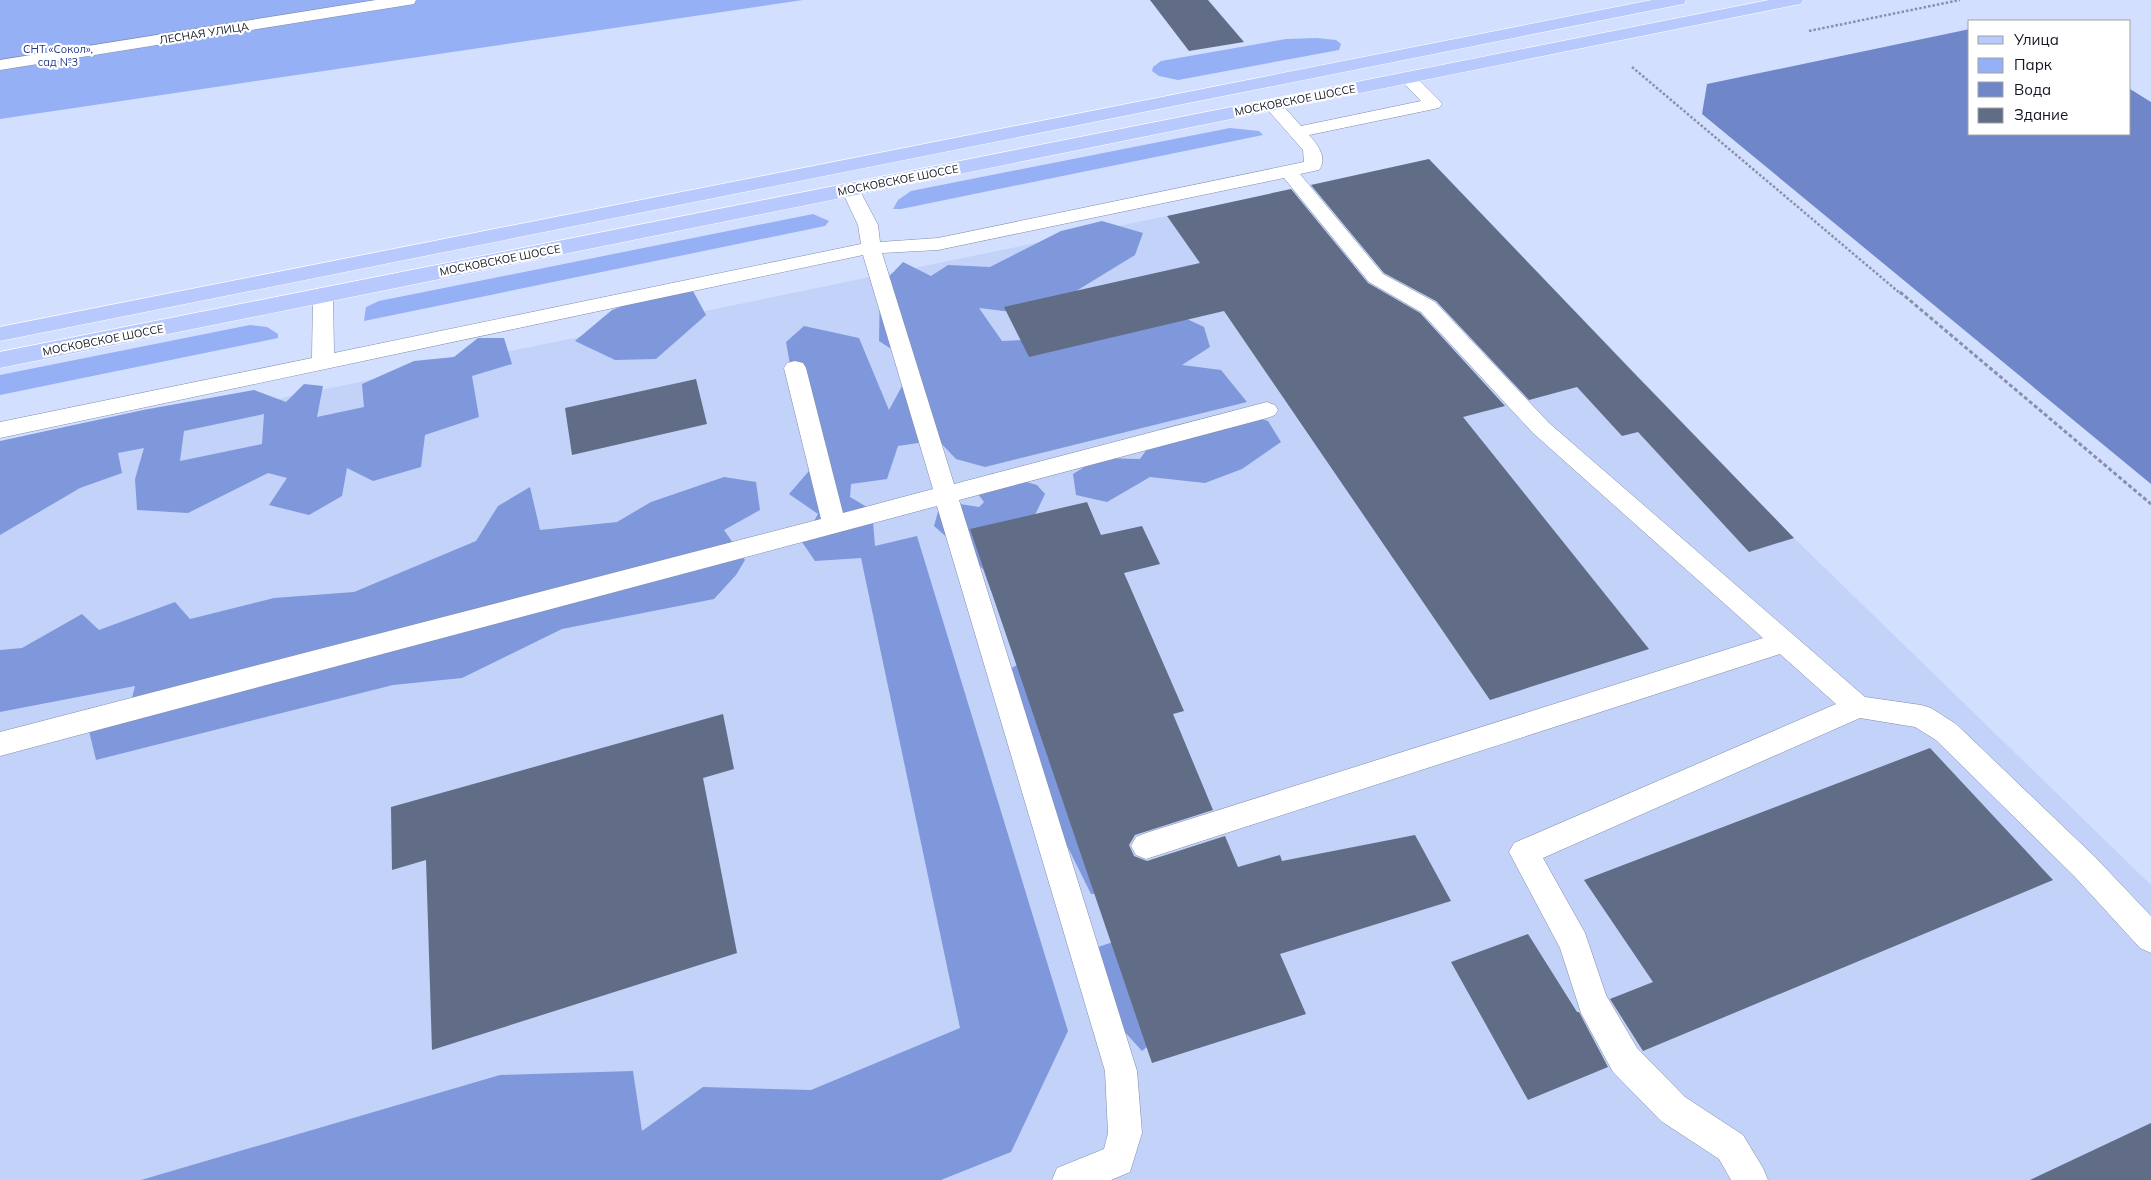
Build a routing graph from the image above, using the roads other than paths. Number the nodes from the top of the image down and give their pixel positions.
1 (1678, 0) edge
2 (1795, 0) edge
3 (401, 1) edge
4 (0, 65) edge
5 (1406, 78) junction
6 (1273, 105) junction
7 (1297, 132) junction
8 (1288, 171) junction
9 (850, 190) junction
10 (871, 248) junction
11 (322, 295) junction
12 (0, 334) edge
13 (0, 360) edge
14 (323, 362) junction
15 (795, 368) dead end
16 (1267, 410) dead end
17 (0, 430) edge
18 (946, 494) junction
19 (834, 524) junction
20 (1784, 642) junction
21 (1858, 706) junction
22 (0, 744) edge
23 (1146, 846) dead end
24 (2151, 938) edge
25 (1120, 1170) edge
26 (1069, 1180) edge
27 (1751, 1180) edge

1 - 12 main road, МОСКОВСКОЕ ШОССЕ
2 - 5 main road, МОСКОВСКОЕ ШОССЕ
3 - 4 street, ЛЕСНАЯ УЛИЦА
5 - 6 main road, МОСКОВСКОЕ ШОССЕ
5 - 7 lane
6 - 7 lane
6 - 9 main road, МОСКОВСКОЕ ШОССЕ
7 - 8 lane
8 - 10 lane
8 - 20 lane
9 - 10 lane
9 - 11 main road, МОСКОВСКОЕ ШОССЕ
10 - 14 lane
10 - 18 lane
11 - 13 main road, МОСКОВСКОЕ ШОССЕ
11 - 14 lane
14 - 17 lane
15 - 19 lane
16 - 18 lane
18 - 19 lane
18 - 25 lane
19 - 22 lane
20 - 21 lane
20 - 23 lane
21 - 24 lane
21 - 27 lane
25 - 26 lane

